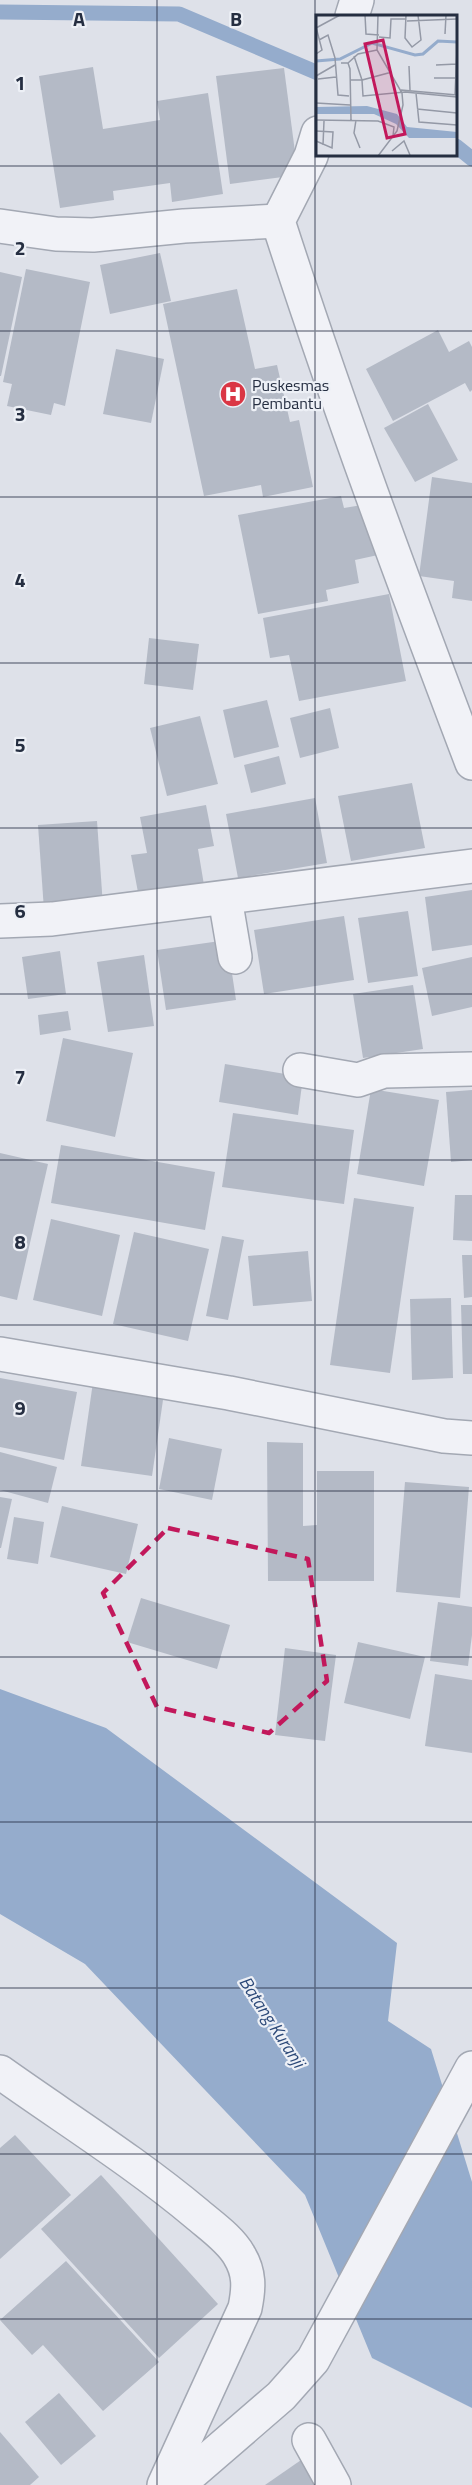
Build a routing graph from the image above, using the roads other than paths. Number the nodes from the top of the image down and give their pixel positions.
1 (357, 0) edge
2 (352, 15) edge
3 (314, 145) edge
4 (278, 221) junction
5 (0, 226) edge
6 (472, 764) edge
7 (472, 866) edge
8 (225, 898) junction
9 (0, 921) edge
10 (235, 957) dead end
11 (472, 1069) edge
12 (300, 1070) dead end
13 (0, 1354) edge
14 (472, 1438) edge
15 (472, 2068) edge
16 (0, 2072) edge
17 (309, 2440) dead end
18 (164, 2485) edge
19 (178, 2485) edge
20 (334, 2485) edge

1 - 2 street
3 - 4 street
4 - 5 street
4 - 6 street
7 - 8 street
8 - 9 street
8 - 10 street
11 - 12 street
13 - 14 street
15 - 19 street
16 - 18 street
17 - 20 street

